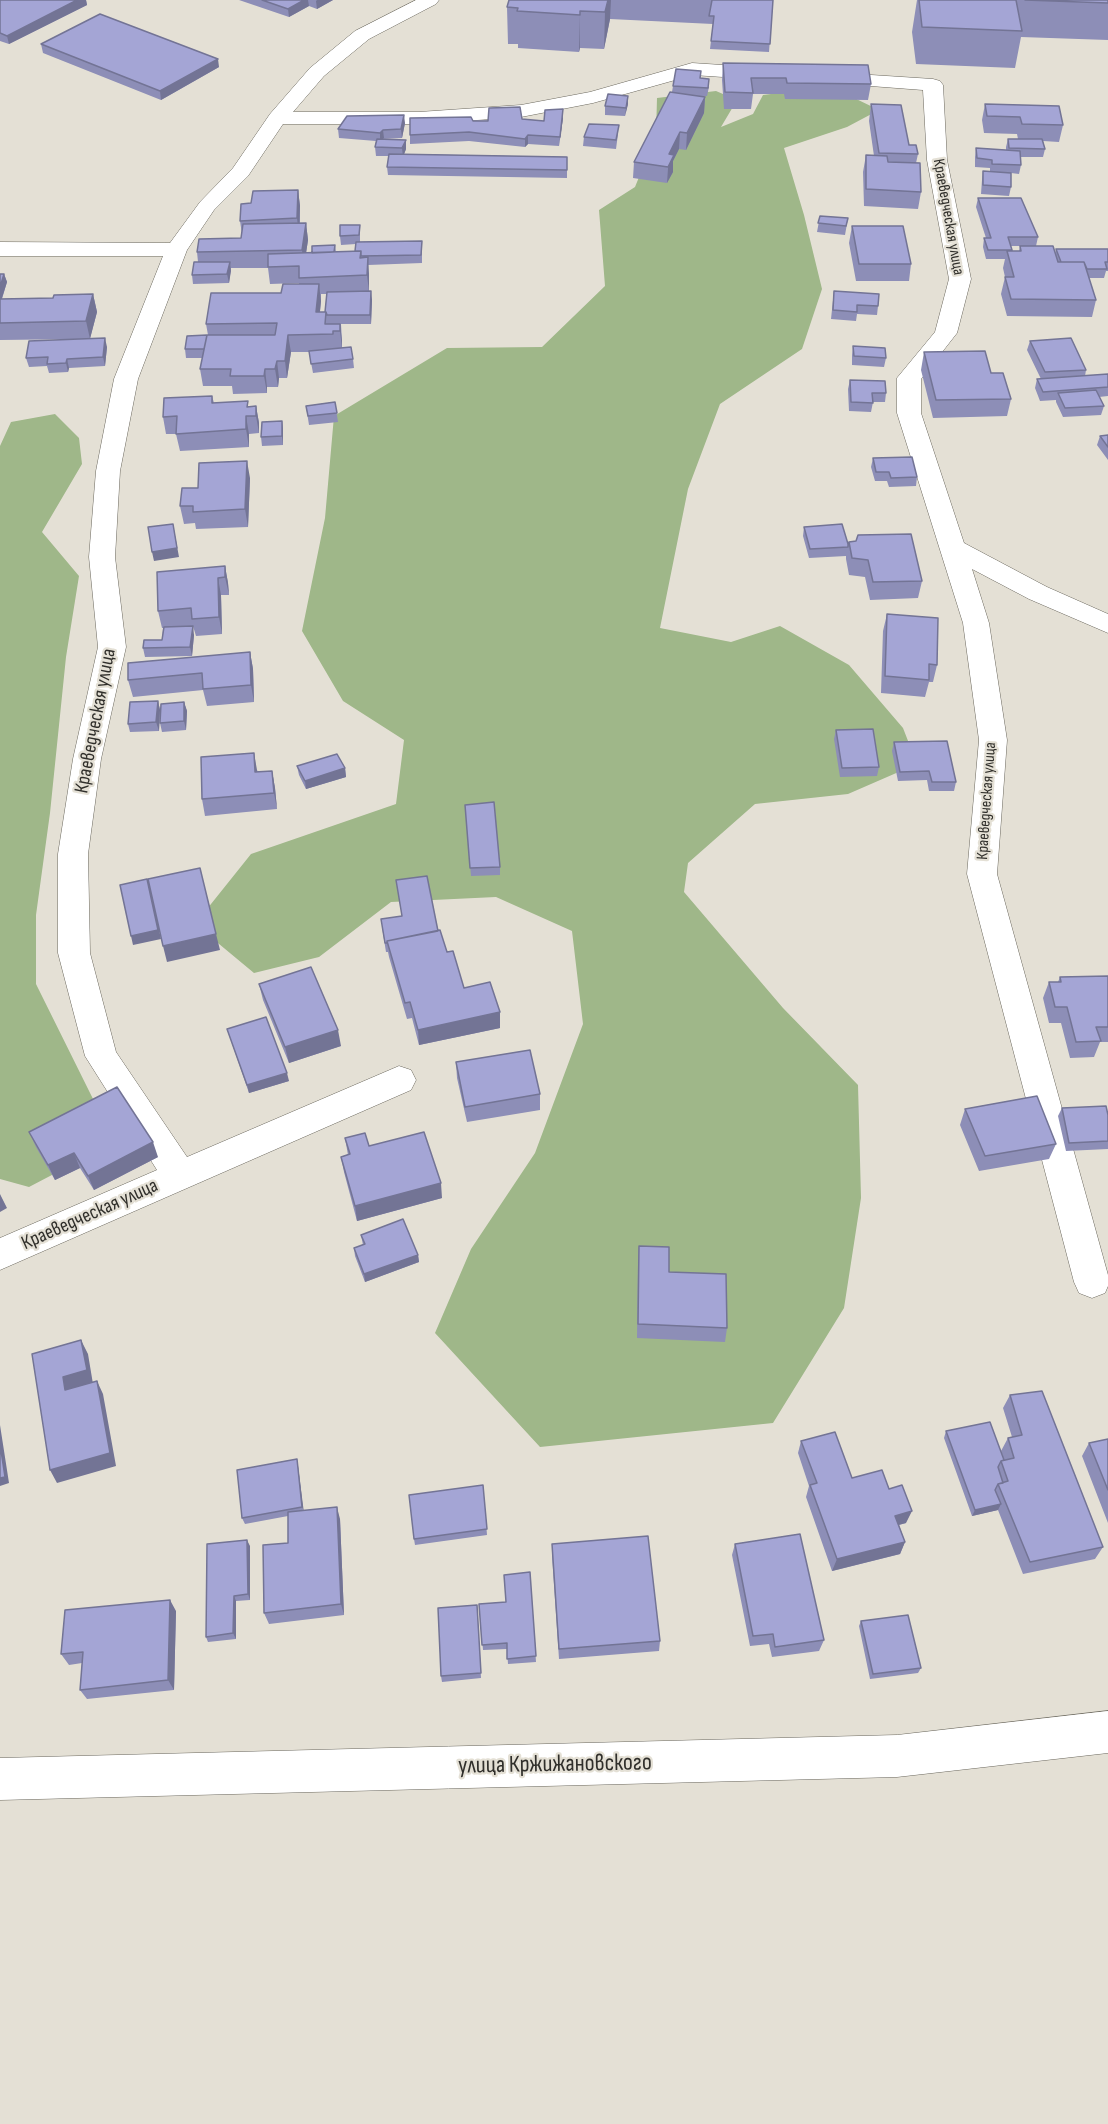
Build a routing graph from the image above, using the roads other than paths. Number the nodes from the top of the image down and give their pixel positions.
1 (430, 0) edge
2 (784, 75) edge
3 (807, 77) edge
4 (277, 118) junction
5 (0, 249) edge
6 (176, 250) junction
7 (952, 549) junction
8 (1108, 624) edge
9 (399, 1080) dead end
10 (180, 1175) junction
11 (0, 1254) edge
12 (1092, 1282) dead end
13 (1108, 1732) edge
14 (0, 1779) edge

1 - 4 street, Краеведческая улица
2 - 4 street
3 - 7 street, Краеведческая улица
4 - 6 street, Краеведческая улица
5 - 6 street
6 - 10 street, Краеведческая улица
7 - 8 street
7 - 12 street, Краеведческая улица
9 - 10 street, Краеведческая улица
10 - 11 street, Краеведческая улица
13 - 14 street, улица Кржижановского

